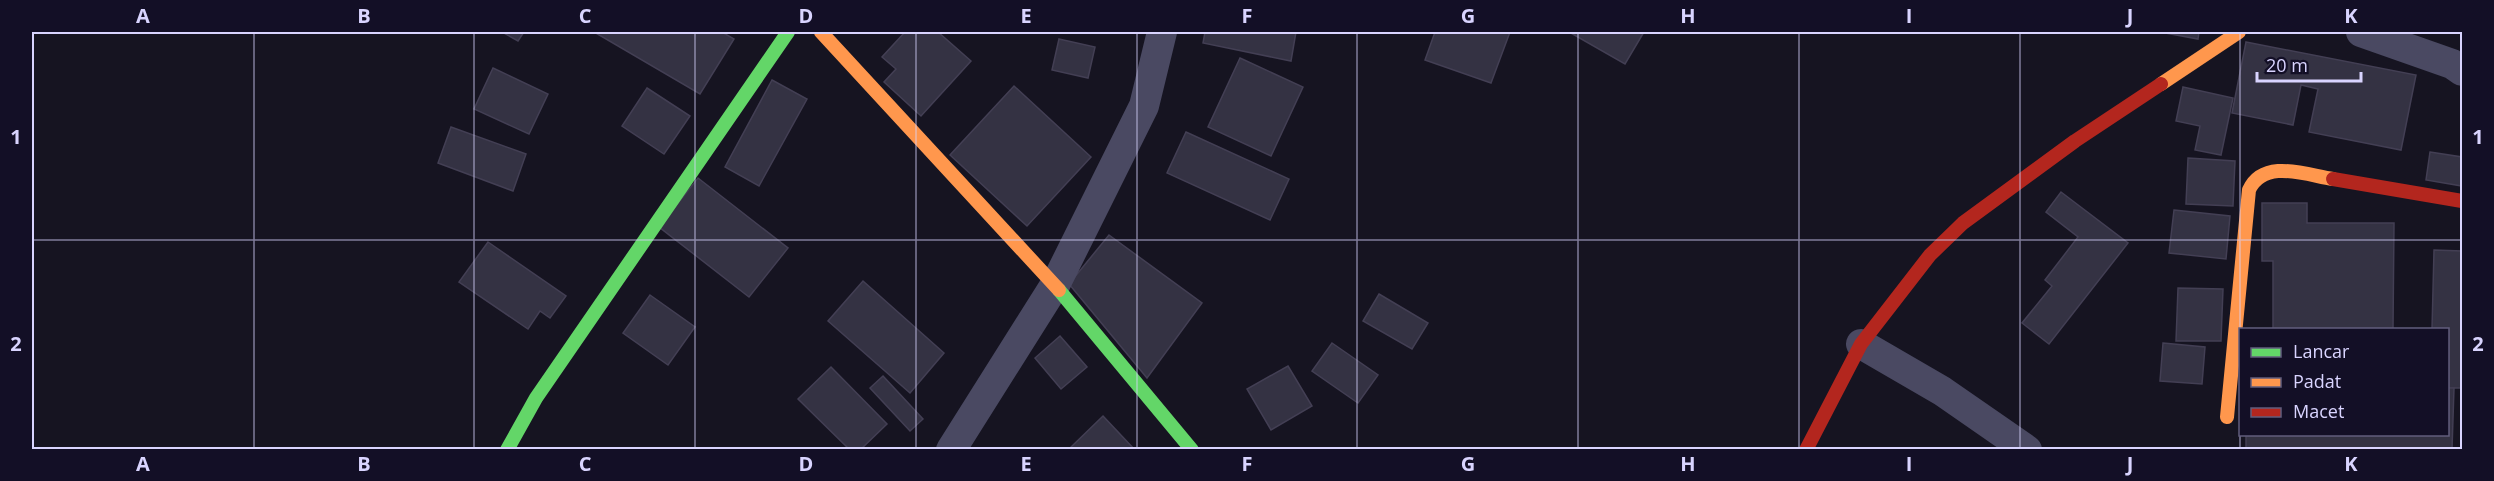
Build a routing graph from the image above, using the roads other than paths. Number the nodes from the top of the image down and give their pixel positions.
1 (788, 32) edge
2 (821, 32) edge
3 (1162, 32) edge
4 (2239, 32) edge
5 (2361, 32) edge
6 (2463, 71) edge
7 (2463, 201) edge
8 (1055, 285) junction
9 (1861, 344) junction
10 (2227, 417) dead end
11 (507, 450) edge
12 (951, 450) edge
13 (1192, 450) edge
14 (1806, 450) edge
15 (2027, 450) edge

1 - 11 street
2 - 8 street
3 - 8 street
4 - 9 street
5 - 6 street
7 - 10 street
8 - 12 street
8 - 13 street
9 - 14 street
9 - 15 street

